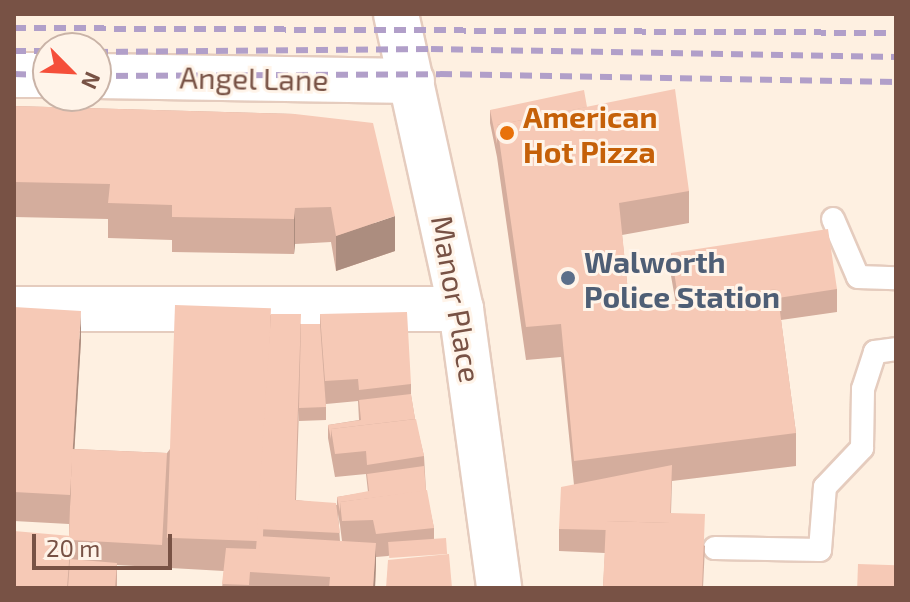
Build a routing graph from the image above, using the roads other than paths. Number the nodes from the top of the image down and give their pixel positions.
1 (396, 14) edge
2 (112, 76) edge
3 (412, 81) junction
4 (833, 219) dead end
5 (896, 278) edge
6 (14, 309) edge
7 (461, 309) junction
8 (896, 349) edge
9 (715, 548) dead end
10 (499, 588) edge

1 - 3 street, Manor Place
2 - 3 street, Angel Lane
3 - 7 street, Manor Place
4 - 5 lane
6 - 7 street
7 - 10 street, Manor Place
8 - 9 lane

